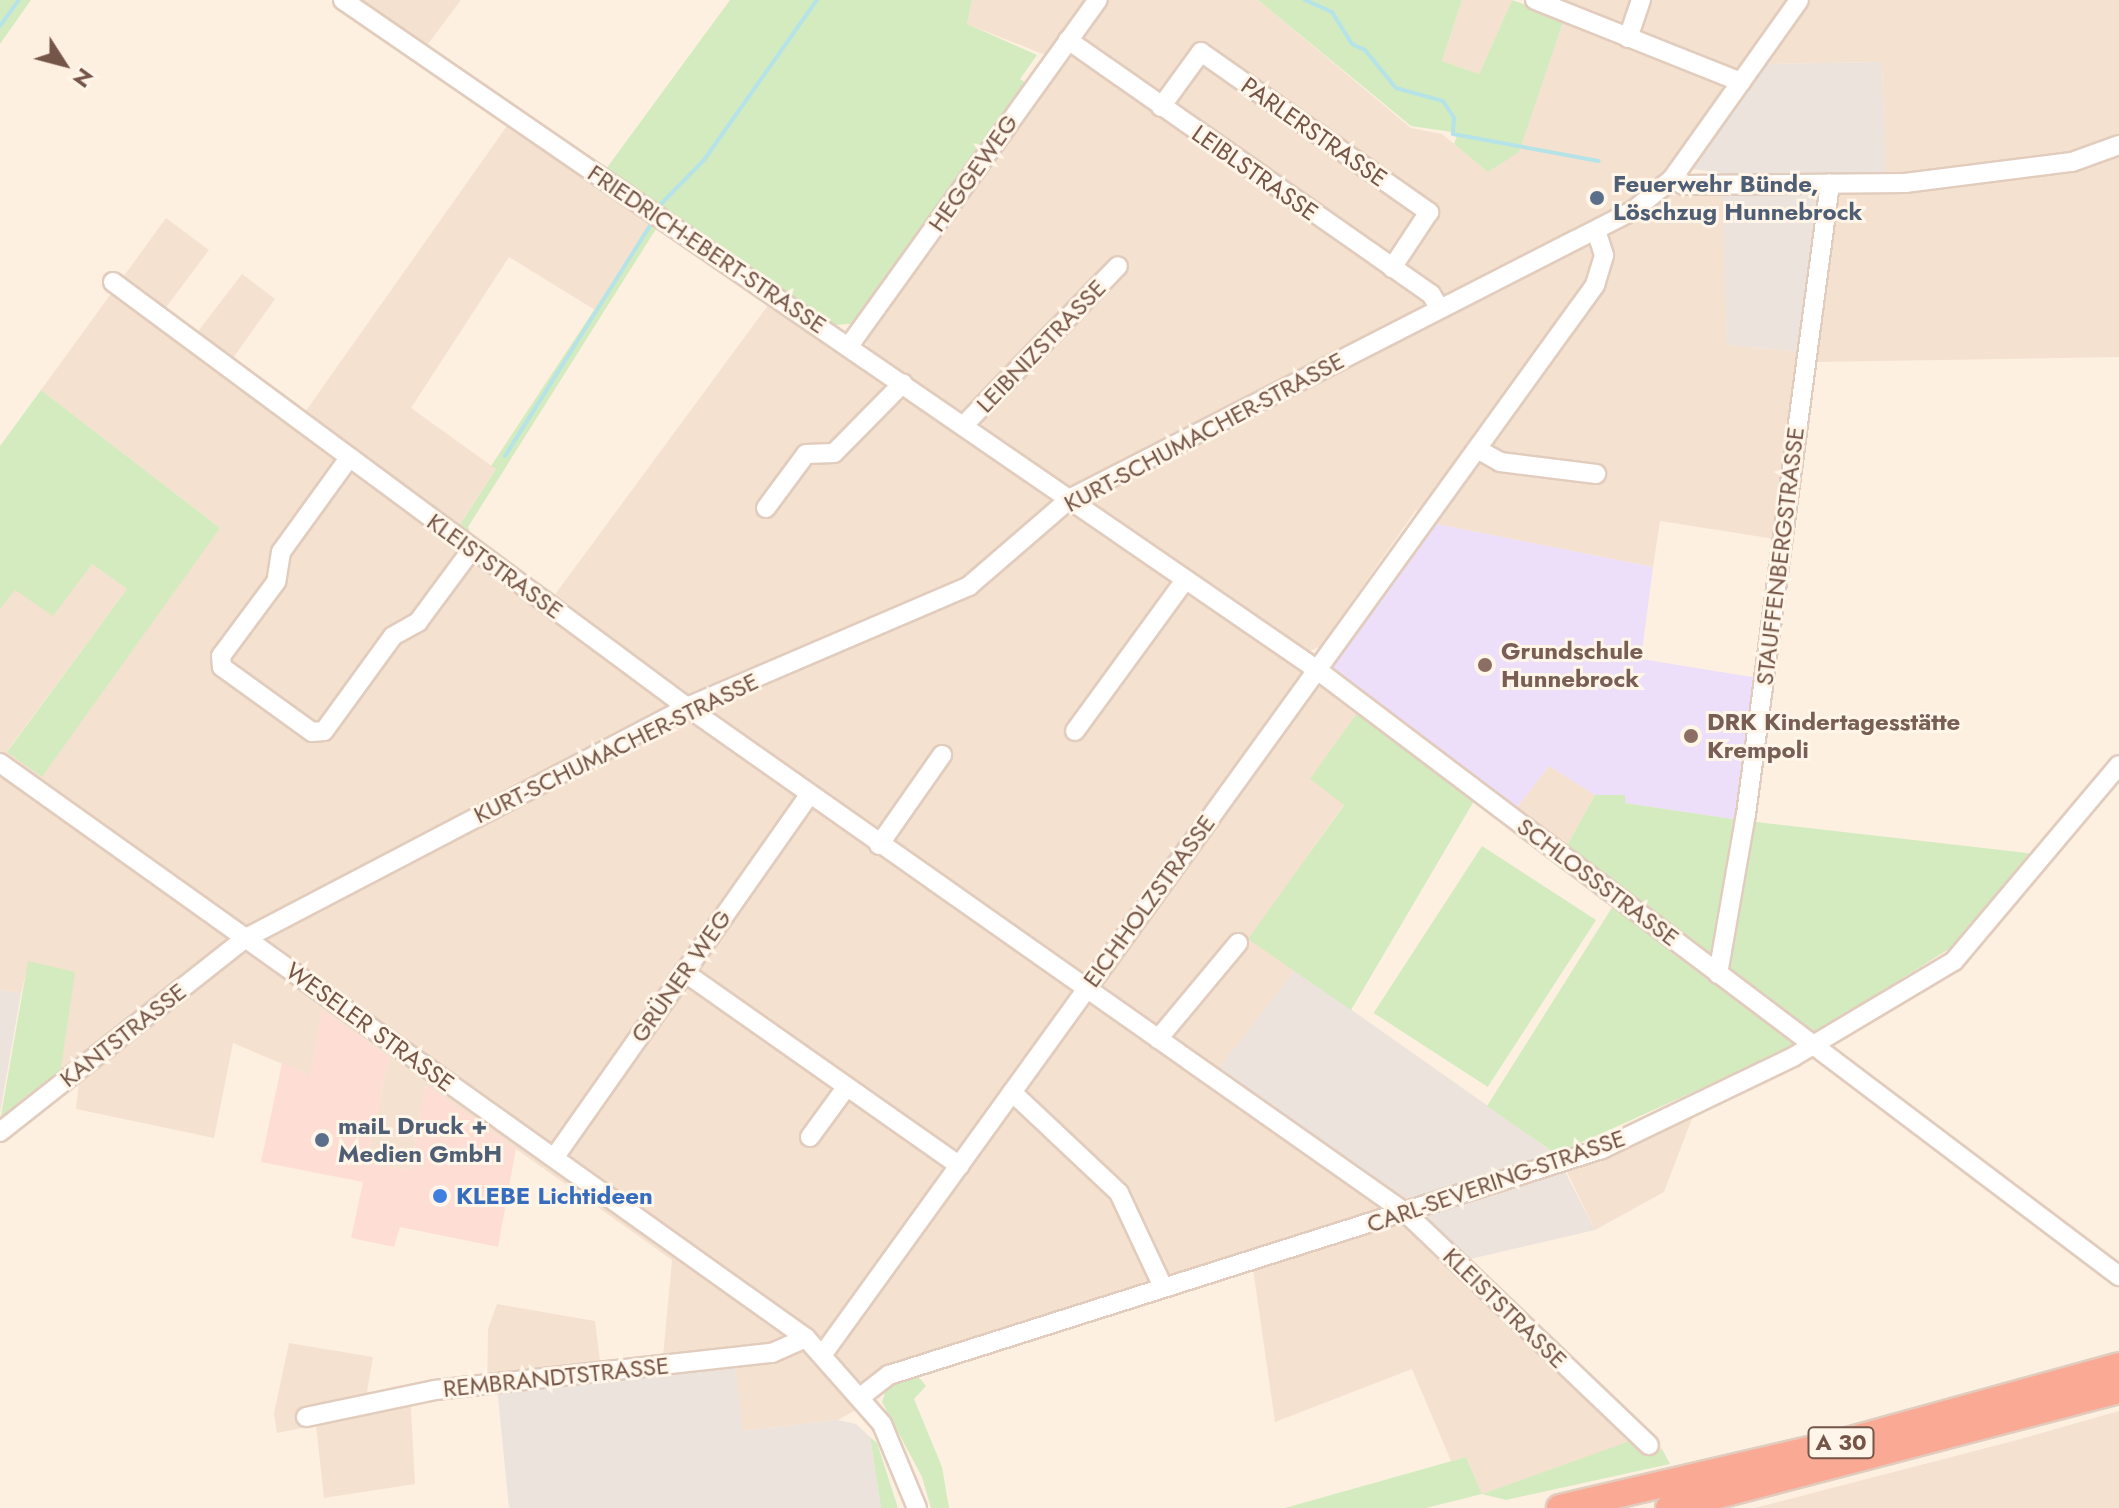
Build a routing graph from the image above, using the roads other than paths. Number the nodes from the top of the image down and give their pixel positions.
1 (343, 0) edge
2 (1098, 0) edge
3 (1641, 0) edge
4 (1799, 0) edge
5 (1535, 1) edge
6 (1628, 38) junction
7 (1068, 40) junction
8 (1741, 82) junction
9 (1161, 107) junction
10 (2119, 145) edge
11 (1672, 179) junction
12 (1830, 184) junction
13 (1596, 230) junction
14 (1118, 266) dead end
15 (1392, 268) junction
16 (113, 282) dead end
17 (1440, 309) junction
18 (849, 346) junction
19 (903, 383) junction
20 (964, 425) junction
21 (1477, 449) junction
22 (349, 458) junction
23 (1596, 474) dead end
24 (1071, 498) junction
25 (766, 508) dead end
26 (472, 549) junction
27 (1185, 580) junction
28 (1316, 669) junction
29 (687, 707) junction
30 (1075, 731) dead end
31 (942, 755) dead end
32 (0, 763) edge
33 (2119, 765) edge
34 (809, 795) junction
35 (879, 845) junction
36 (246, 938) junction
37 (1238, 943) dead end
38 (684, 972) junction
39 (1718, 974) junction
40 (1087, 988) junction
41 (1158, 1039) junction
42 (1817, 1045) junction
43 (845, 1089) junction
44 (1012, 1092) junction
45 (0, 1132) edge
46 (810, 1137) dead end
47 (554, 1158) junction
48 (960, 1166) junction
49 (1406, 1213) junction
50 (2119, 1276) edge
51 (1163, 1287) junction
52 (806, 1338) junction
53 (823, 1354) junction
54 (2119, 1366) edge
55 (2119, 1390) edge
56 (863, 1395) junction
57 (306, 1417) dead end
58 (1649, 1445) dead end
59 (917, 1508) edge
60 (1560, 1508) edge
61 (1669, 1508) edge

1 - 18 street, FRIEDRICH-EBERT-STRASSE
2 - 7 street, HEGGEWEG
3 - 6 street
4 - 8 street, KURT-SCHUMACHER-STRASSE
5 - 6 street
6 - 8 street
7 - 9 street, LEIBLSTRASSE
7 - 18 street, HEGGEWEG
8 - 11 street, KURT-SCHUMACHER-STRASSE
9 - 15 street, LEIBLSTRASSE
9 - 15 street, PARLERSTRASSE
10 - 12 street
11 - 12 street
11 - 13 street, KURT-SCHUMACHER-STRASSE
12 - 39 street, STAUFFENBERGSTRASSE
13 - 17 street, KURT-SCHUMACHER-STRASSE
13 - 21 street, EICHHOLZSTRASSE
14 - 20 street, LEIBNIZSTRASSE
15 - 17 street, LEIBLSTRASSE
16 - 22 street, KLEISTSTRASSE
17 - 24 street, KURT-SCHUMACHER-STRASSE
18 - 19 street, FRIEDRICH-EBERT-STRASSE
19 - 20 street, FRIEDRICH-EBERT-STRASSE
19 - 25 street
20 - 24 street, FRIEDRICH-EBERT-STRASSE
21 - 23 street
21 - 28 street, EICHHOLZSTRASSE
22 - 26 street, KLEISTSTRASSE
22 - 26 street
24 - 27 street, SCHLOSSSTRASSE
24 - 29 street, KURT-SCHUMACHER-STRASSE
26 - 29 street, KLEISTSTRASSE
27 - 28 street, SCHLOSSSTRASSE
27 - 30 street
28 - 39 street, SCHLOSSSTRASSE
28 - 40 street, EICHHOLZSTRASSE
29 - 34 street, KLEISTSTRASSE
29 - 36 street, KURT-SCHUMACHER-STRASSE
31 - 35 street
32 - 36 street, WESELER STRASSE
33 - 42 street, CARL-SEVERING-STRASSE
34 - 35 street, KLEISTSTRASSE
34 - 38 street, GRÜNER WEG
35 - 40 street, KLEISTSTRASSE
36 - 45 street, KANTSTRASSE
36 - 47 street, WESELER STRASSE
37 - 41 street
38 - 43 street
38 - 47 street, GRÜNER WEG
39 - 42 street, SCHLOSSSTRASSE
40 - 41 street, KLEISTSTRASSE
40 - 44 street, EICHHOLZSTRASSE
41 - 49 street, KLEISTSTRASSE
42 - 49 street, CARL-SEVERING-STRASSE
42 - 50 street, SCHLOSSSTRASSE
43 - 46 street
43 - 48 street
44 - 48 street, EICHHOLZSTRASSE
44 - 51 street
47 - 52 street, WESELER STRASSE
48 - 53 street, EICHHOLZSTRASSE
49 - 51 street, CARL-SEVERING-STRASSE
49 - 58 street, KLEISTSTRASSE
51 - 56 street, CARL-SEVERING-STRASSE
52 - 53 street, WESELER STRASSE
52 - 57 street, REMBRANDTSTRASSE
53 - 56 street, WESELER STRASSE
54 - 60 highway, A 30
55 - 61 highway, A 30
56 - 59 street, WESELER STRASSE

